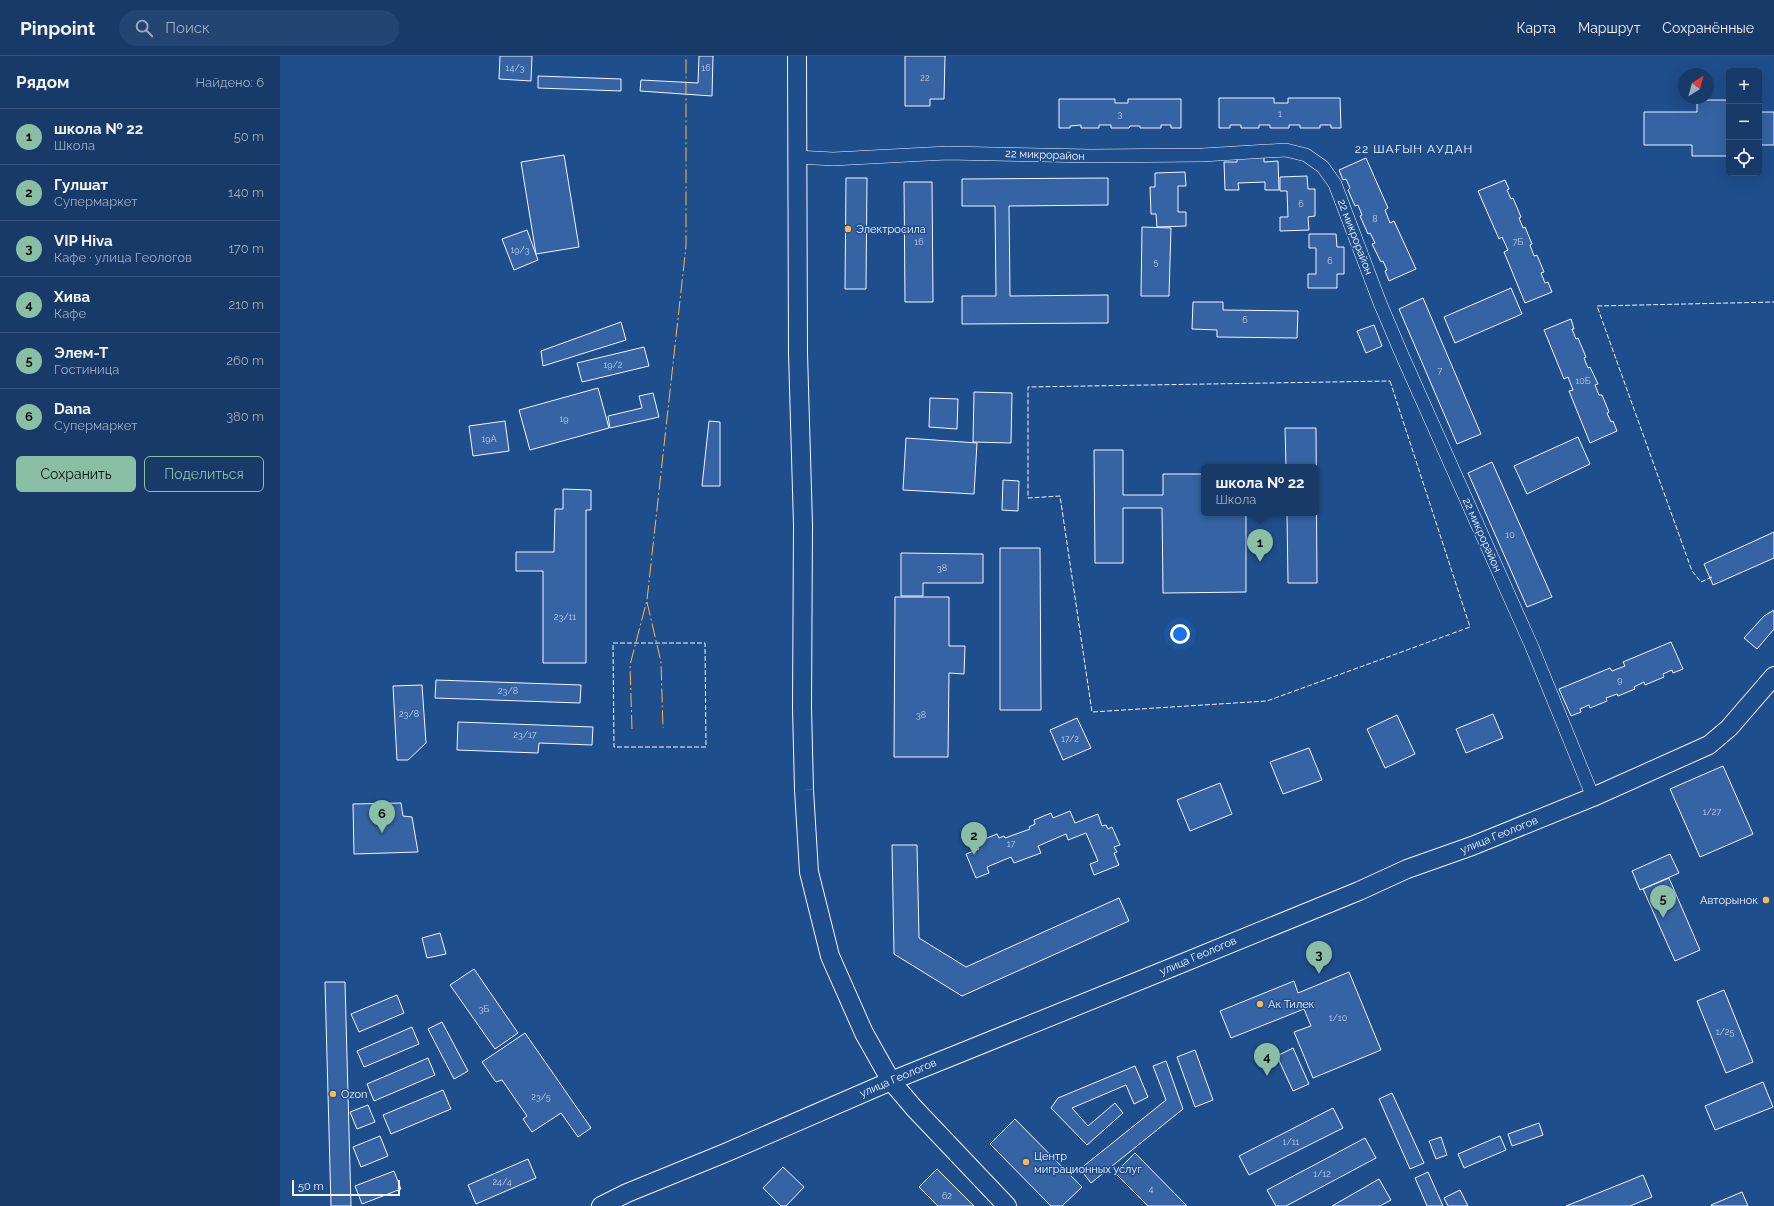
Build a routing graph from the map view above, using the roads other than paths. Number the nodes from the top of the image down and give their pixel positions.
1 (797, 56) edge
2 (797, 157) junction
3 (1774, 676) edge
4 (1593, 797) junction
5 (891, 1080) junction
6 (601, 1206) edge
7 (1007, 1206) edge

1 - 2 street
2 - 4 street, 22 микрорайон
2 - 5 street
3 - 4 street, улица Геологов
4 - 5 street, улица Геологов
5 - 6 street, улица Геологов
5 - 7 street

